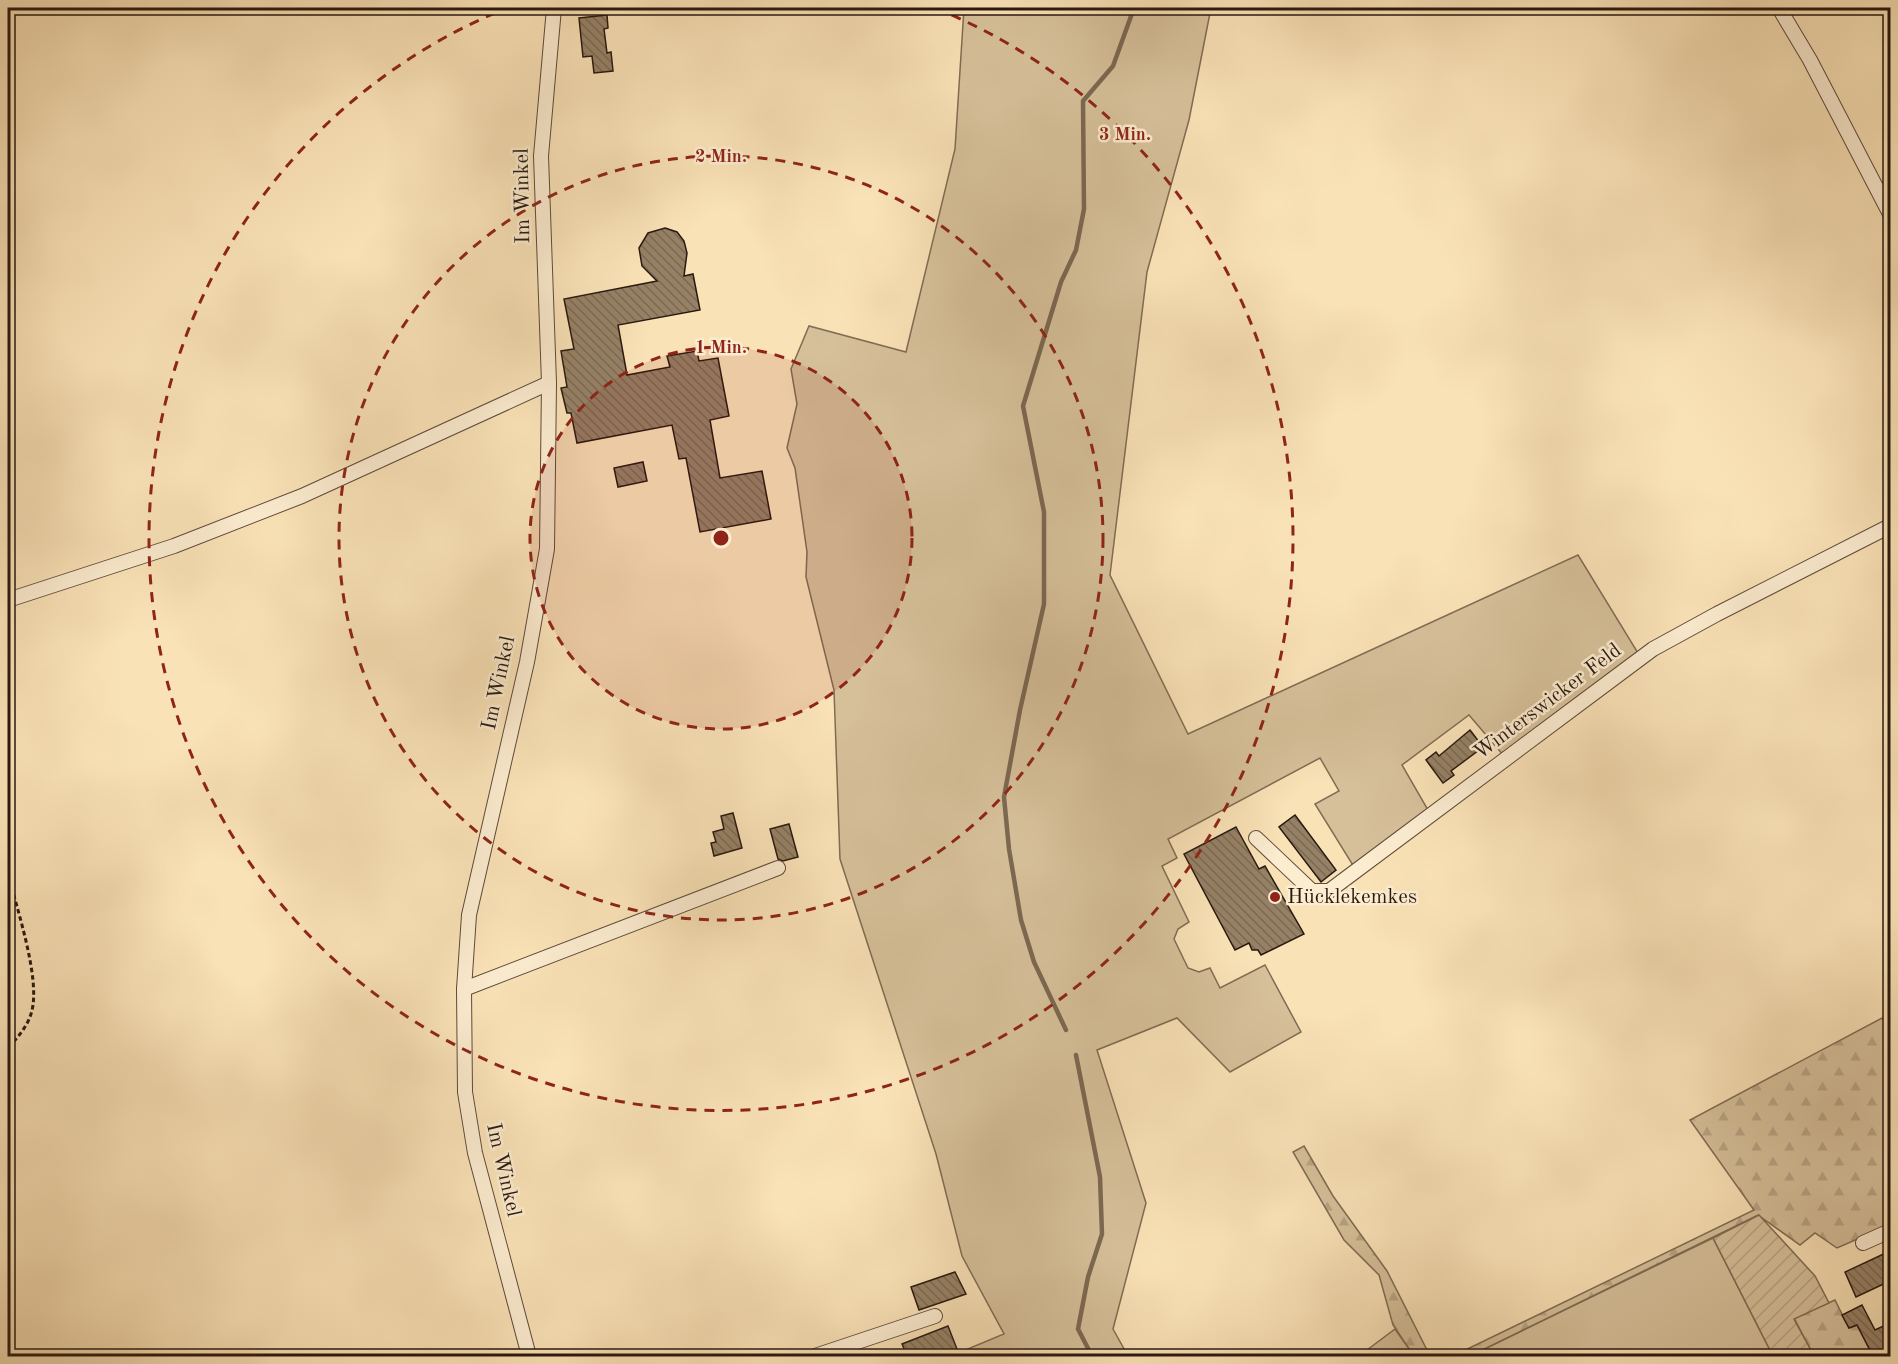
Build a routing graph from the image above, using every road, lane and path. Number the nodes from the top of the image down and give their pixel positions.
1 (554, 8) edge
2 (1779, 8) edge
3 (1890, 214) edge
4 (549, 383) junction
5 (1890, 526) edge
6 (8, 600) edge
7 (1256, 838) dead end
8 (778, 868) dead end
9 (8, 873) edge
10 (464, 989) junction
11 (8, 1048) edge
12 (1890, 1231) edge
13 (1863, 1243) dead end
14 (935, 1316) dead end
15 (529, 1356) edge
16 (815, 1356) edge

1 - 4 street, Im Winkel
2 - 3 street
4 - 6 street
4 - 10 street, Im Winkel
5 - 7 street, Winterswicker Feld
8 - 10 street
9 - 11 path
10 - 15 street, Im Winkel
12 - 13 street
14 - 16 street

